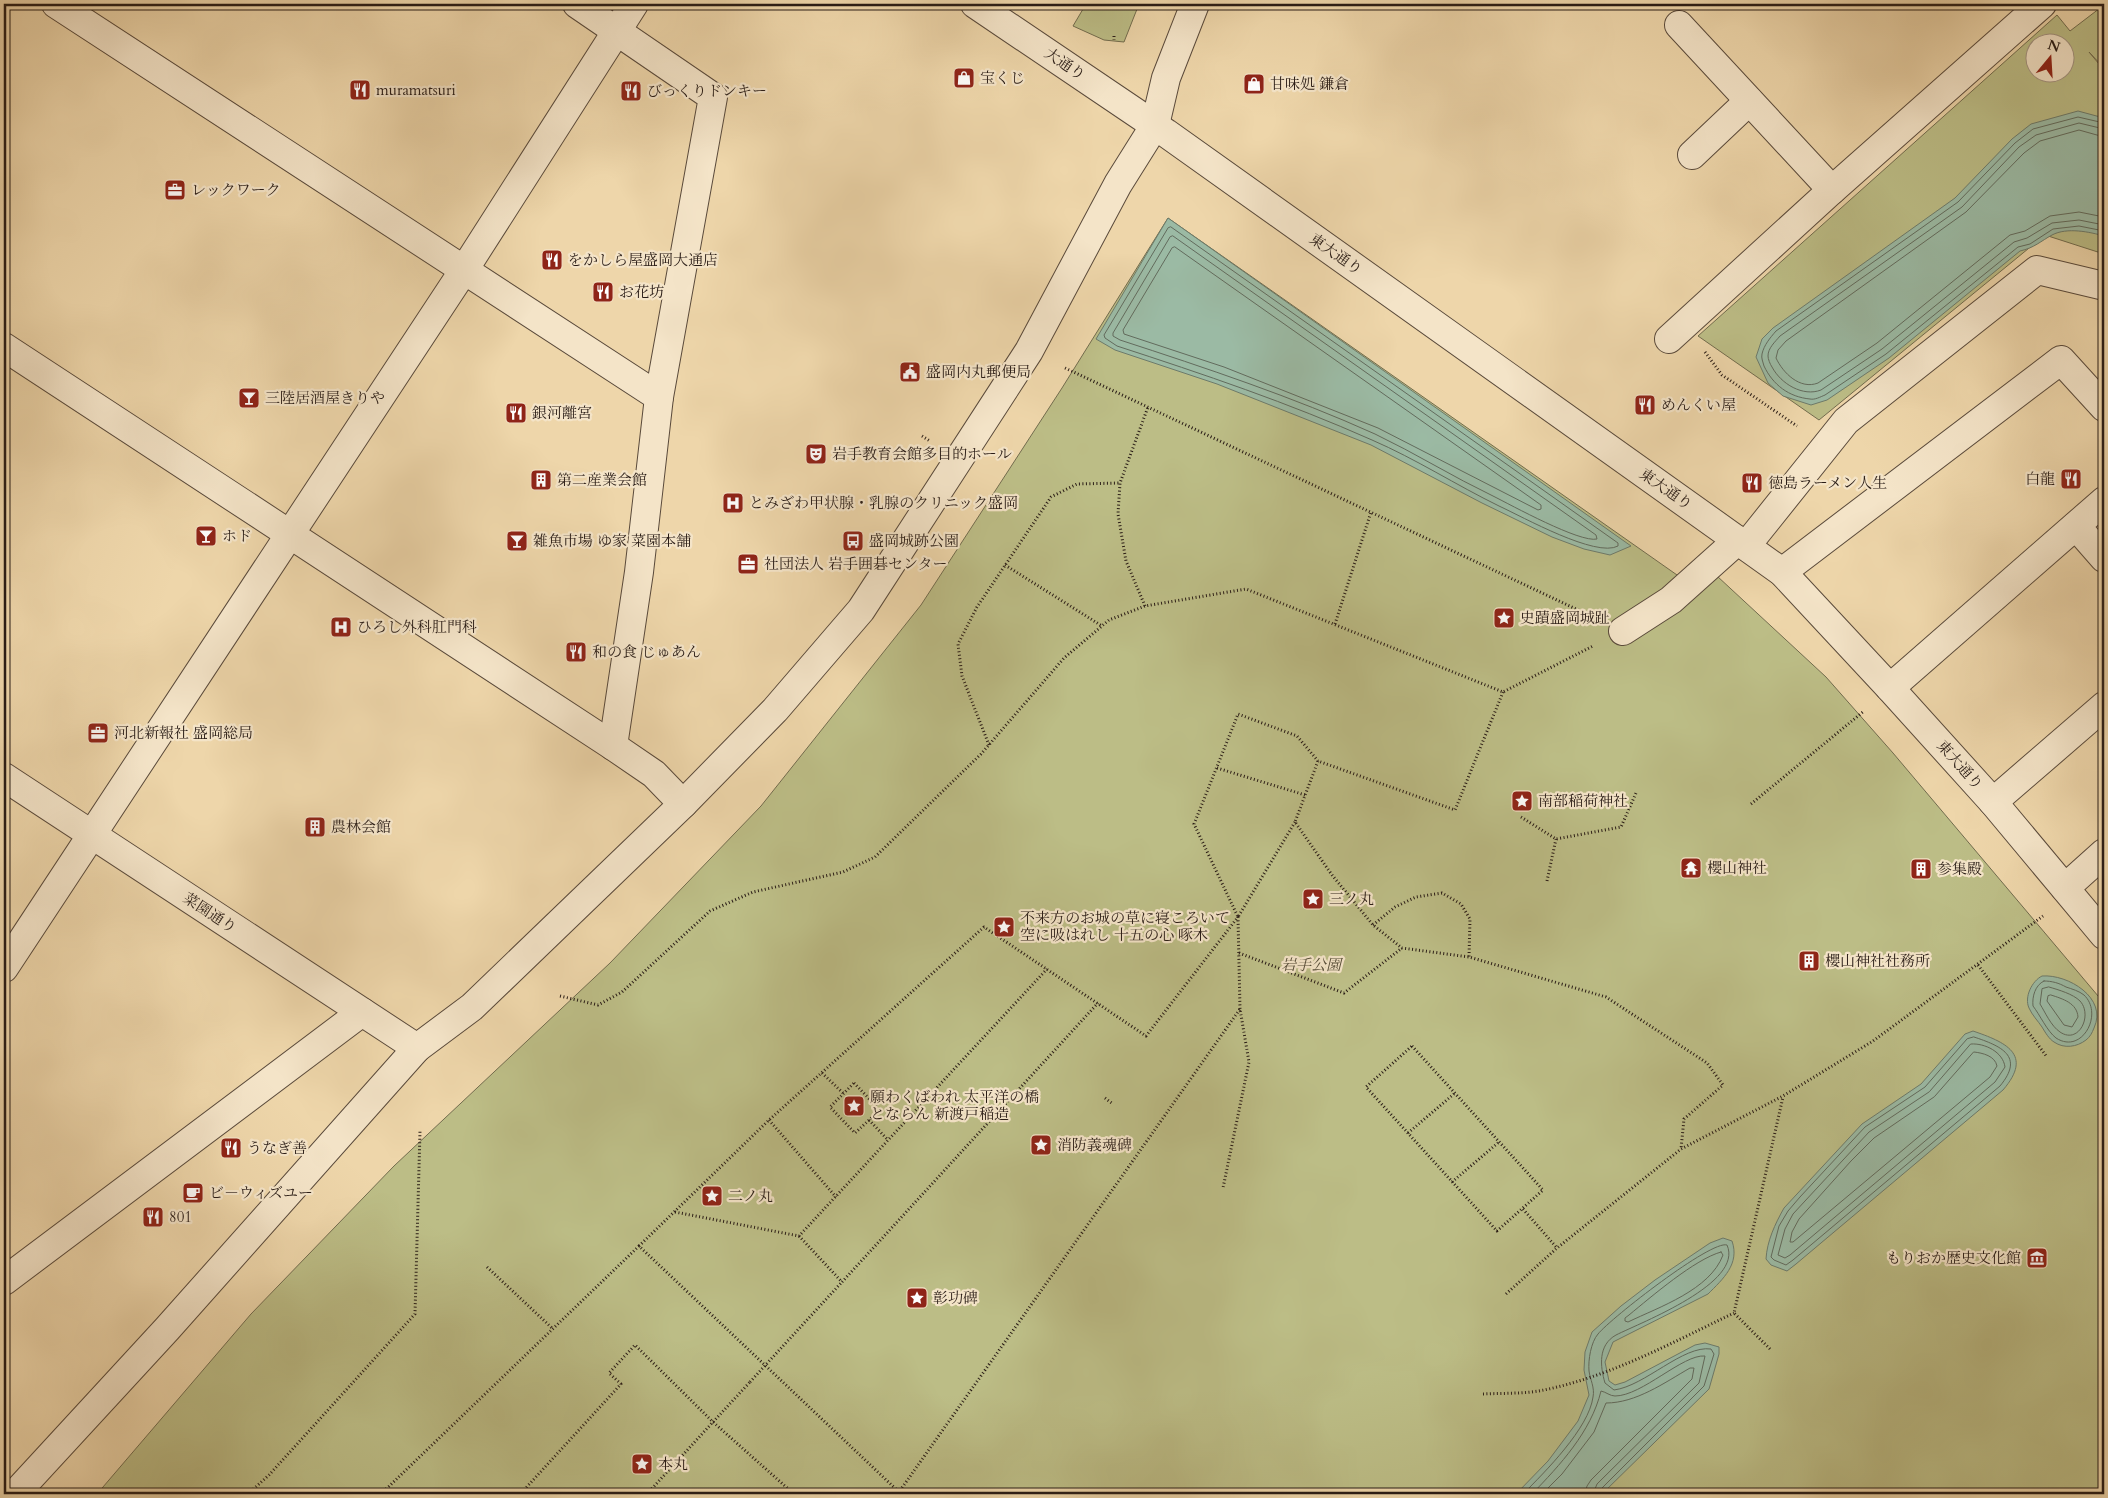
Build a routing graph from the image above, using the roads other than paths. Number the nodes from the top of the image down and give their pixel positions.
1 (56, 4) edge
2 (577, 4) edge
3 (634, 4) edge
4 (975, 4) edge
5 (1195, 4) edge
6 (2042, 4) edge
7 (1679, 25) dead end
8 (617, 30) junction
9 (1749, 101) junction
10 (1155, 125) junction
11 (1692, 156) dead end
12 (1832, 190) junction
13 (464, 270) junction
14 (2104, 286) edge
15 (1677, 332) road end
16 (4, 347) edge
17 (659, 397) junction
18 (2104, 408) edge
19 (2104, 501) edge
20 (2076, 526) junction
21 (289, 534) junction
22 (1742, 543) junction
23 (2104, 558) edge
24 (1782, 572) junction
25 (1622, 631) road end
26 (1890, 688) junction
27 (2104, 706) edge
28 (613, 746) junction
29 (4, 778) edge
30 (1993, 802) junction
31 (683, 804) junction
32 (91, 835) junction
33 (2104, 853) edge
34 (2065, 888) junction
35 (2104, 935) edge
36 (4, 968) edge
37 (362, 1012) junction
38 (417, 1048) junction
39 (4, 1281) edge
40 (15, 1494) edge

1 - 13 street
2 - 8 street
3 - 8 street
4 - 10 street, 大通り
5 - 10 street
6 - 12 street
7 - 9 street
8 - 13 street
8 - 17 street
9 - 11 street
9 - 12 street
10 - 22 street, 東大通り
10 - 31 street
12 - 15 street
13 - 17 street
13 - 21 street
14 - 22 street
16 - 21 street
17 - 28 street
18 - 24 street
19 - 20 street
20 - 23 street
20 - 26 street
21 - 28 street
21 - 32 street
22 - 24 street, 東大通り
22 - 25 street
24 - 26 street, 東大通り
26 - 30 street, 東大通り
27 - 30 street
28 - 31 street
29 - 32 street, 菜園通り
30 - 34 street, 東大通り
31 - 38 street
32 - 36 street
32 - 37 street, 菜園通り
33 - 34 street
34 - 35 street, 東大通り
37 - 38 street, 菜園通り
37 - 39 street
38 - 40 street

